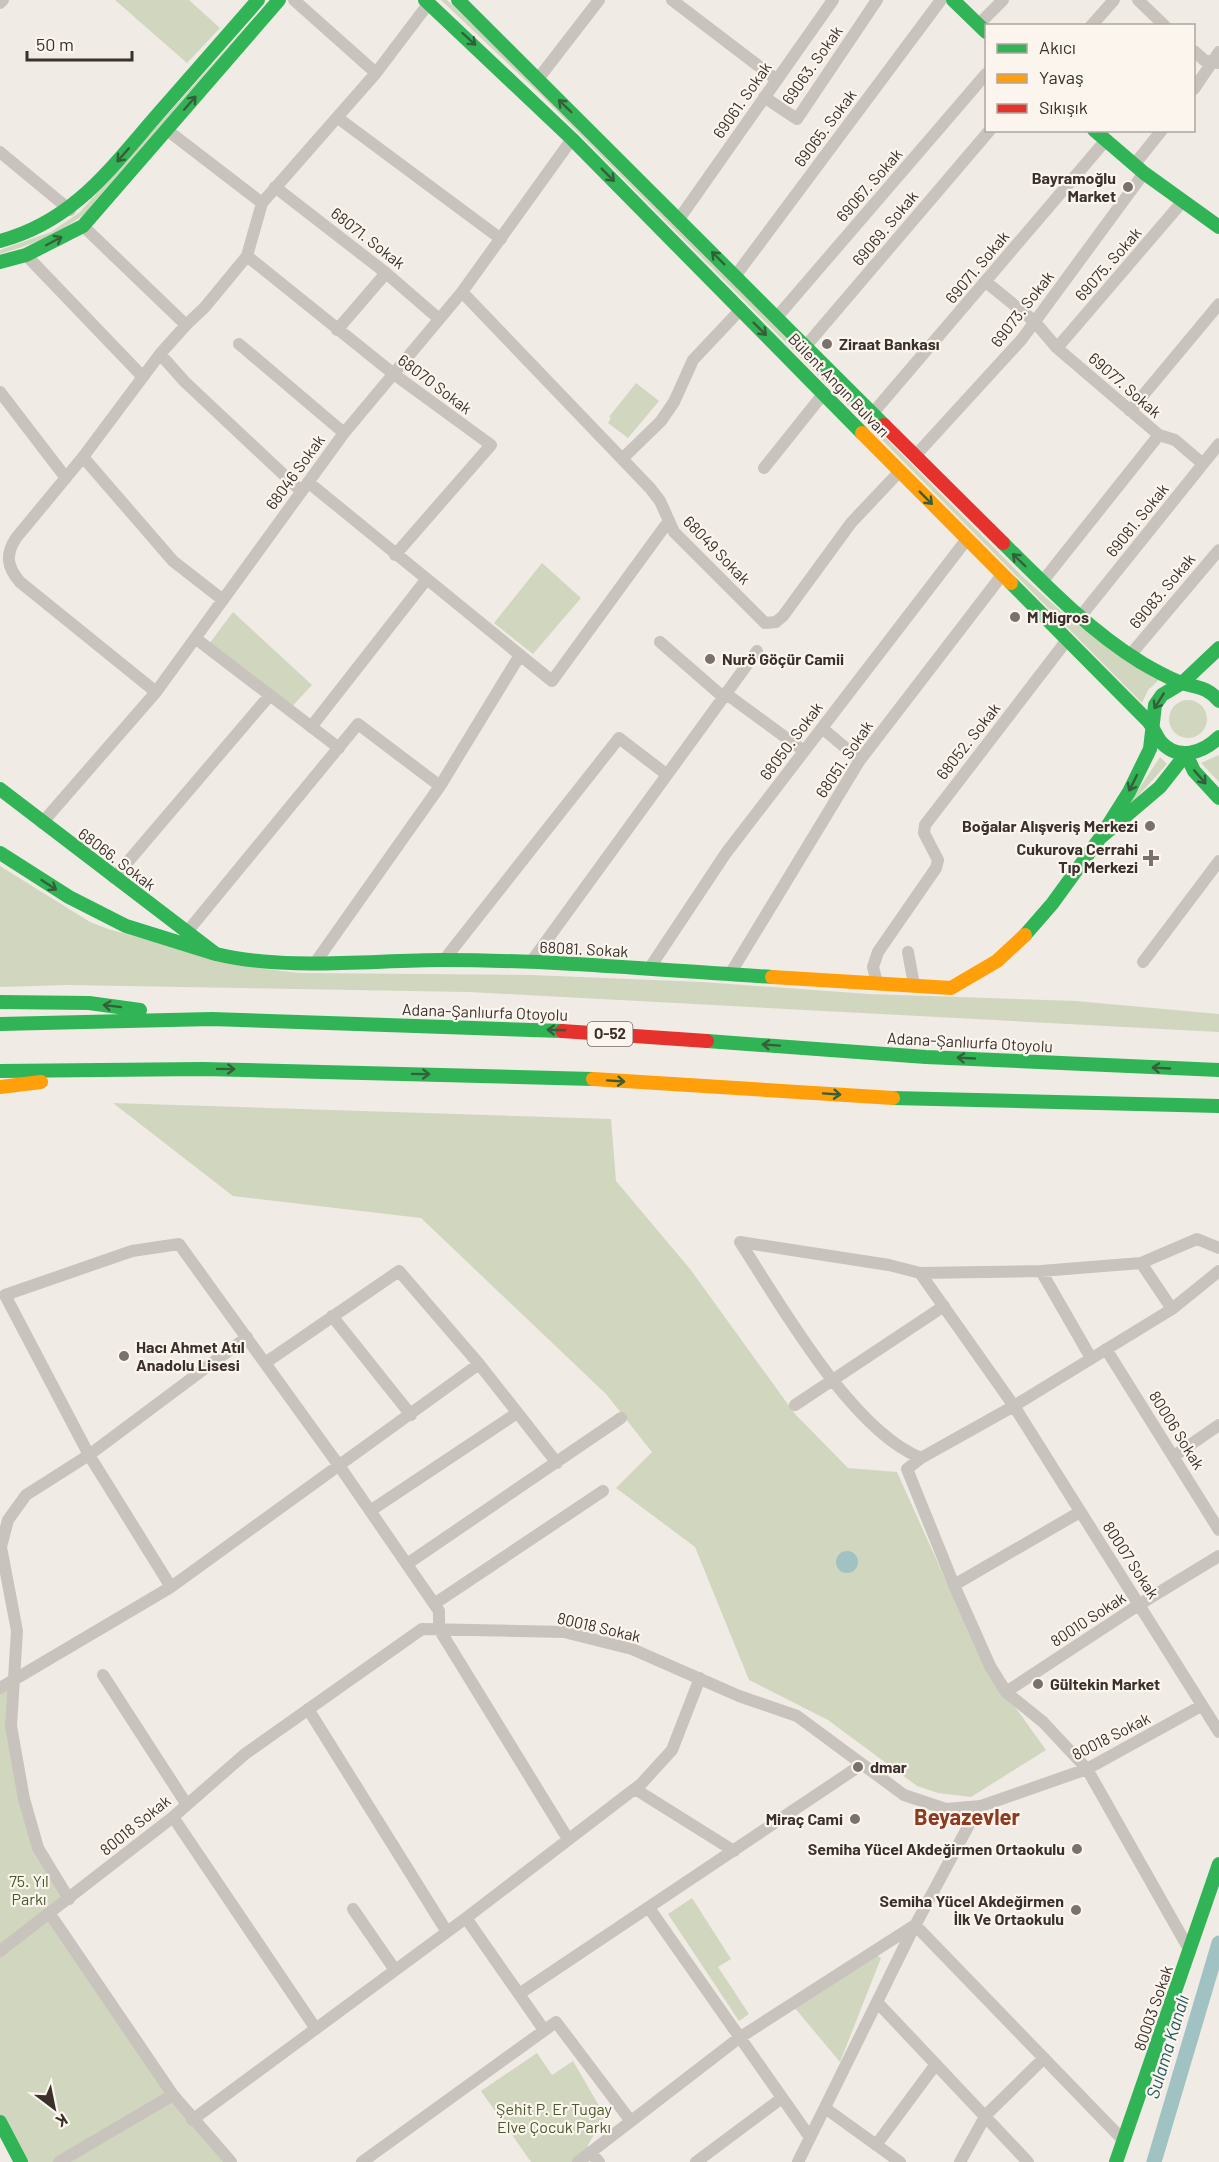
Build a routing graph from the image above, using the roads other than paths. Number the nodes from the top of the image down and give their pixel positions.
1 (258, 0) edge
2 (279, 0) edge
3 (294, 0) edge
4 (458, 0) edge
5 (599, 0) edge
6 (672, 0) edge
7 (833, 0) edge
8 (877, 0) edge
9 (941, 0) edge
10 (953, 0) edge
11 (1003, 0) edge
12 (1114, 0) edge
13 (1138, 0) edge
14 (427, 2) edge
15 (1093, 24) edge
16 (1164, 24) edge
17 (982, 28) edge
18 (1195, 52) edge
19 (1217, 59) edge
20 (376, 73) junction
21 (985, 76) edge
22 (538, 79) junction
23 (777, 80) junction
24 (1195, 88) edge
25 (765, 97) junction
26 (338, 118) junction
27 (167, 130) junction
28 (988, 132) edge
29 (1096, 132) edge
30 (1161, 132) edge
31 (572, 139) junction
32 (1106, 140) junction
33 (0, 152) edge
34 (1139, 169) junction
35 (275, 187) junction
36 (1183, 201) junction
37 (262, 203) junction
38 (70, 210) junction
39 (679, 219) junction
40 (83, 226) junction
41 (1219, 227) edge
42 (501, 239) junction
43 (0, 241) edge
44 (26, 255) junction
45 (247, 256) junction
46 (0, 262) edge
47 (386, 273) junction
48 (736, 275) junction
49 (986, 282) junction
50 (462, 292) junction
51 (1219, 304) edge
52 (741, 309) junction
53 (777, 317) junction
54 (438, 318) junction
55 (1034, 321) junction
56 (186, 326) junction
57 (337, 330) junction
58 (239, 344) dead end
59 (805, 347) junction
60 (1057, 348) junction
61 (160, 354) junction
62 (395, 375) junction
63 (143, 377) junction
64 (0, 392) edge
65 (824, 393) junction
66 (1130, 411) junction
67 (872, 414) junction
68 (344, 433) junction
69 (1159, 435) junction
70 (1219, 444) edge
71 (915, 456) junction
72 (83, 457) junction
73 (622, 459) junction
74 (1203, 464) junction
75 (764, 468) dead end
76 (900, 471) junction
77 (66, 478) junction
78 (305, 487) junction
79 (668, 522) junction
80 (967, 539) junction
81 (1219, 550) edge
82 (395, 555) junction
83 (1002, 574) junction
84 (426, 580) junction
85 (1042, 582) junction
86 (223, 600) junction
87 (1080, 617) junction
88 (195, 638) junction
89 (1067, 640) junction
90 (660, 642) dead end
91 (1219, 648) edge
92 (757, 651) dead end
93 (1131, 654) junction
94 (520, 656) junction
95 (1182, 684) junction
96 (156, 692) junction
97 (270, 695) junction
98 (724, 695) junction
99 (1219, 701) edge
100 (311, 727) junction
101 (822, 728) junction
102 (1154, 729) junction
103 (1219, 737) edge
104 (339, 748) junction
105 (804, 751) junction
106 (1186, 754) junction
107 (860, 760) junction
108 (666, 774) junction
109 (440, 786) junction
110 (0, 789) edge
111 (1219, 798) edge
112 (42, 823) junction
113 (1100, 838) junction
114 (0, 853) edge
115 (1219, 861) edge
116 (114, 878) junction
117 (187, 932) junction
118 (908, 952) dead end
119 (216, 954) junction
120 (444, 960) junction
121 (1143, 962) dead end
122 (315, 963) junction
123 (531, 963) junction
124 (649, 969) junction
125 (730, 974) junction
126 (877, 983) junction
127 (914, 985) junction
128 (0, 1002) edge
129 (212, 1019) junction
130 (0, 1024) edge
131 (203, 1069) junction
132 (1219, 1070) edge
133 (0, 1071) edge
134 (0, 1087) edge
135 (1219, 1106) edge
136 (1219, 1248) edge
137 (1141, 1263) junction
138 (1041, 1270) junction
139 (1219, 1271) edge
140 (920, 1273) junction
141 (944, 1306) junction
142 (1172, 1309) junction
143 (332, 1316) junction
144 (247, 1337) junction
145 (1106, 1348) junction
146 (1091, 1358) junction
147 (265, 1363) junction
148 (479, 1364) junction
149 (832, 1381) junction
150 (795, 1405) dead end
151 (1014, 1406) junction
152 (517, 1413) junction
153 (411, 1415) junction
154 (621, 1418) dead end
155 (1219, 1425) edge
156 (89, 1455) junction
157 (1174, 1456) junction
158 (921, 1458) junction
159 (557, 1463) junction
160 (340, 1467) junction
161 (603, 1491) dead end
162 (370, 1511) junction
163 (1080, 1512) junction
164 (1219, 1530) edge
165 (1219, 1556) edge
166 (407, 1564) junction
167 (954, 1585) junction
168 (171, 1587) junction
169 (434, 1604) junction
170 (1140, 1604) junction
171 (439, 1629) junction
172 (102, 1675) dead end
173 (700, 1678) junction
174 (14, 1681) junction
175 (0, 1688) edge
176 (1006, 1692) junction
177 (1201, 1706) junction
178 (308, 1709) junction
179 (1219, 1732) edge
180 (861, 1766) junction
181 (1087, 1769) junction
182 (635, 1789) junction
183 (187, 1805) junction
184 (979, 1806) junction
185 (173, 1817) junction
186 (568, 1839) junction
187 (734, 1851) junction
188 (1219, 1864) edge
189 (69, 1899) junction
190 (650, 1908) junction
191 (353, 1909) dead end
192 (50, 1914) junction
193 (466, 1918) junction
194 (915, 1925) junction
195 (447, 1932) junction
196 (0, 1950) edge
197 (1190, 1951) junction
198 (395, 1970) junction
199 (519, 1994) junction
200 (877, 2002) junction
201 (316, 2029) junction
202 (543, 2030) junction
203 (739, 2038) junction
204 (1044, 2058) junction
205 (936, 2064) junction
206 (173, 2095) junction
207 (782, 2098) junction
208 (825, 2108) junction
209 (986, 2115) junction
210 (192, 2120) junction
211 (630, 2120) junction
212 (0, 2122) edge
213 (809, 2136) junction
214 (1124, 2141) junction
215 (876, 2145) junction
216 (590, 2152) junction
217 (21, 2162) edge
218 (59, 2162) edge
219 (231, 2162) edge
220 (362, 2162) edge
221 (578, 2162) edge
222 (599, 2162) edge
223 (696, 2162) edge
224 (798, 2162) edge
225 (900, 2162) edge
226 (960, 2162) edge
227 (1028, 2162) edge
228 (1116, 2162) edge

1 -> 38 main road
27 -> 2 main road
3 - 20 street
4 - 22 main road, Bülent Angın Bulvarı
5 - 22 street
6 - 23 street
7 - 23 street, 69061. Sokak
8 - 25 street, 69063. Sokak
9 - 48 street, 69065. Sokak
10 - 17 main road
11 - 17 street
12 - 15 street
13 - 16 street
14 - 20 street
14 -> 31 main road, Bülent Angın Bulvarı
18 - 19 street
19 - 24 street
20 - 26 street
21 - 53 street, 69067. Sokak
39 -> 22 main road, Bülent Angın Bulvarı
23 - 25 street, 69061. Sokak
25 - 39 street, 69061. Sokak
26 - 35 street
26 - 42 street
27 - 37 street
27 - 40 main road
28 - 59 street, 69069. Sokak
29 - 32 main road
30 - 34 street, 69073. Sokak
31 - 42 street, 68046 Sokak
31 -> 52 main road, Bülent Angın Bulvarı
32 - 34 main road
32 - 49 street, 69071. Sokak
33 - 38 street
34 - 36 main road
34 - 55 street, 69073. Sokak
35 - 37 street
35 - 47 street, 68071. Sokak
36 - 41 main road
36 - 60 street, 69075. Sokak
37 - 45 street
38 - 43 main road
48 -> 39 main road, Bülent Angın Bulvarı
44 -> 40 main road
40 - 56 street
42 - 50 street, 68046 Sokak
44 - 46 main road
44 - 63 street
45 - 56 street
45 - 57 street, 68070 Sokak
47 - 54 street, 68071. Sokak
47 - 57 street
48 - 53 main road, Bülent Angın Bulvarı
49 - 55 street, 69077. Sokak
49 - 67 street, 69071. Sokak
50 - 54 street, 68046 Sokak
50 - 73 street, 68049 Sokak
51 - 66 street
52 -> 65 main road, Bülent Angın Bulvarı
52 - 73 street
53 - 59 main road, Bülent Angın Bulvarı
54 - 62 street, 68046 Sokak
55 - 60 street, 69077. Sokak
55 - 71 street, 69073. Sokak
56 - 61 street
57 - 62 street, 68070 Sokak
58 - 68 street
59 - 67 main road, Bülent Angın Bulvarı
60 - 66 street, 69077. Sokak
61 - 63 street
61 - 78 street
62 - 68 street, 68046 Sokak
62 - 82 street, 68070 Sokak
63 - 72 street
64 - 77 street
65 - 75 street
65 - 76 main road, Bülent Angın Bulvarı
66 - 69 street, 69077. Sokak
67 - 71 main road, Bülent Angın Bulvarı
68 - 78 street, 68046 Sokak
69 - 74 street
69 - 85 street, 69077. Sokak
70 - 74 street, 69081. Sokak
85 -> 71 main road, Bülent Angın Bulvarı
72 - 77 street
72 - 86 street
73 - 79 street, 68049 Sokak
74 - 87 street, 69081. Sokak
76 - 79 street, 68049 Sokak
76 -> 80 main road, Bülent Angın Bulvarı
77 - 96 street
78 - 82 street
78 - 86 street, 68046 Sokak
79 - 94 street
80 - 83 main road, Bülent Angın Bulvarı
80 - 101 street, 68050. Sokak
81 - 93 street, 69083. Sokak
82 - 84 street
83 - 89 main road, Bülent Angın Bulvarı
83 - 107 street, 68051. Sokak
84 - 94 street
84 - 100 street
85 - 87 main road, Bülent Angın Bulvarı
86 - 88 street, 68046 Sokak
87 - 93 main road, Bülent Angın Bulvarı
88 - 96 street, 68046 Sokak
88 - 97 street
89 - 102 main road, Bülent Angın Bulvarı
89 - 126 street, 68052. Sokak
90 - 98 street
91 - 95 main road
92 - 98 street
93 - 95 main road, Bülent Angın Bulvarı
94 - 109 street
95 - 99 main road, Bülent Angın Bulvarı
95 -> 102 main road
96 - 112 street, 68046 Sokak
97 - 100 street
97 - 116 street
98 - 105 street
98 - 108 street
100 - 104 street
101 - 105 street, 68050. Sokak
101 - 107 street
102 - 106 main road, Bülent Angın Bulvarı
102 -> 113 main road
103 - 106 main road
104 - 109 street
104 - 117 street
105 - 124 street, 68050. Sokak
106 -> 111 main road
106 - 113 main road
107 - 125 street, 68051. Sokak
108 - 120 street
108 - 123 street
109 - 122 street
110 - 112 main road, 68066. Sokak
112 - 116 main road, 68066. Sokak
113 - 127 main road, 68081. Sokak
114 -> 119 main road, 68081. Sokak
115 - 121 street
116 - 117 main road, 68066. Sokak
117 - 119 main road, 68066. Sokak
118 - 127 street
119 - 122 main road, 68081. Sokak
120 - 122 main road, 68081. Sokak
120 - 123 main road, 68081. Sokak
123 - 124 main road, 68081. Sokak
124 - 125 main road, 68081. Sokak
125 - 126 main road, 68081. Sokak
126 - 127 main road, 68081. Sokak
129 -> 128 main road
129 - 130 main road, Adana-Şanlıurfa Otoyolu / O-52
132 -> 129 main road, Adana-Şanlıurfa Otoyolu / O-52
131 - 133 main road
131 - 134 main road
131 -> 135 main road
136 - 137 street
137 - 138 street
137 - 142 street
138 - 140 street
138 - 146 street
139 - 142 street
140 - 141 street, 80007 Sokak
140 - 149 street
141 - 149 street
141 - 151 street, 80007 Sokak
142 - 145 street
143 - 147 street
143 - 148 street
143 - 153 street
144 - 147 street
144 - 156 street
144 - 156 street
145 - 146 street
145 - 157 street, 80006 Sokak
146 - 151 street
147 - 160 street
148 - 152 street
148 - 153 street
149 - 150 street
149 - 158 street
151 - 158 street
151 - 163 street, 80007 Sokak
152 - 159 street
152 - 162 street
153 - 160 street
154 - 159 street
155 - 157 street
156 - 168 street
156 - 174 street
157 - 164 street, 80006 Sokak
158 - 167 street
159 - 166 street
160 - 162 street
160 - 168 street
161 - 169 street
162 - 166 street
163 - 167 street
163 - 170 street, 80007 Sokak
165 - 170 street, 80010 Sokak
166 - 169 street
167 - 176 street
168 - 174 street
169 - 171 street
170 - 176 street, 80010 Sokak
170 - 177 street, 80007 Sokak
171 - 173 street, 80018 Sokak
171 - 178 street, 80018 Sokak
171 - 186 street
172 - 183 street
173 - 180 street, 80018 Sokak
173 - 182 street
174 - 175 street
174 - 189 street
176 - 181 street
177 - 179 street, 80007 Sokak
177 - 181 street, 80018 Sokak
178 - 183 street, 80018 Sokak
178 - 195 street
180 - 184 street, 80018 Sokak
180 - 187 street
181 - 184 street, 80018 Sokak
181 - 197 street
182 - 186 street
182 - 187 street
183 - 185 street, 80018 Sokak
184 - 194 street
185 - 189 street, 80018 Sokak
185 - 201 street
186 - 193 street
187 - 190 street
188 - 197 main road, 80003 Sokak
189 - 192 street, 80018 Sokak
190 - 199 street
190 - 203 street
191 - 198 street
192 - 196 street, 80018 Sokak
192 - 206 street
193 - 195 street
193 - 199 street
194 - 200 street
194 - 203 street
194 - 204 street
195 - 198 street
197 - 214 main road, 80003 Sokak
198 - 201 street
199 - 202 street
200 - 205 street
200 - 208 street
201 - 210 street
202 - 211 street
202 - 220 street
203 - 207 street
203 - 211 street
204 - 209 street
204 - 214 street
205 - 209 street
205 - 215 street
206 - 210 street
206 - 218 street
207 - 213 street
207 - 223 street
208 - 213 street
208 - 215 street
209 - 226 street
209 - 227 street
210 - 219 street
211 - 216 street
212 - 217 main road
213 - 224 street
214 - 228 main road, 80003 Sokak
215 - 225 street
216 - 221 street
216 - 222 street

